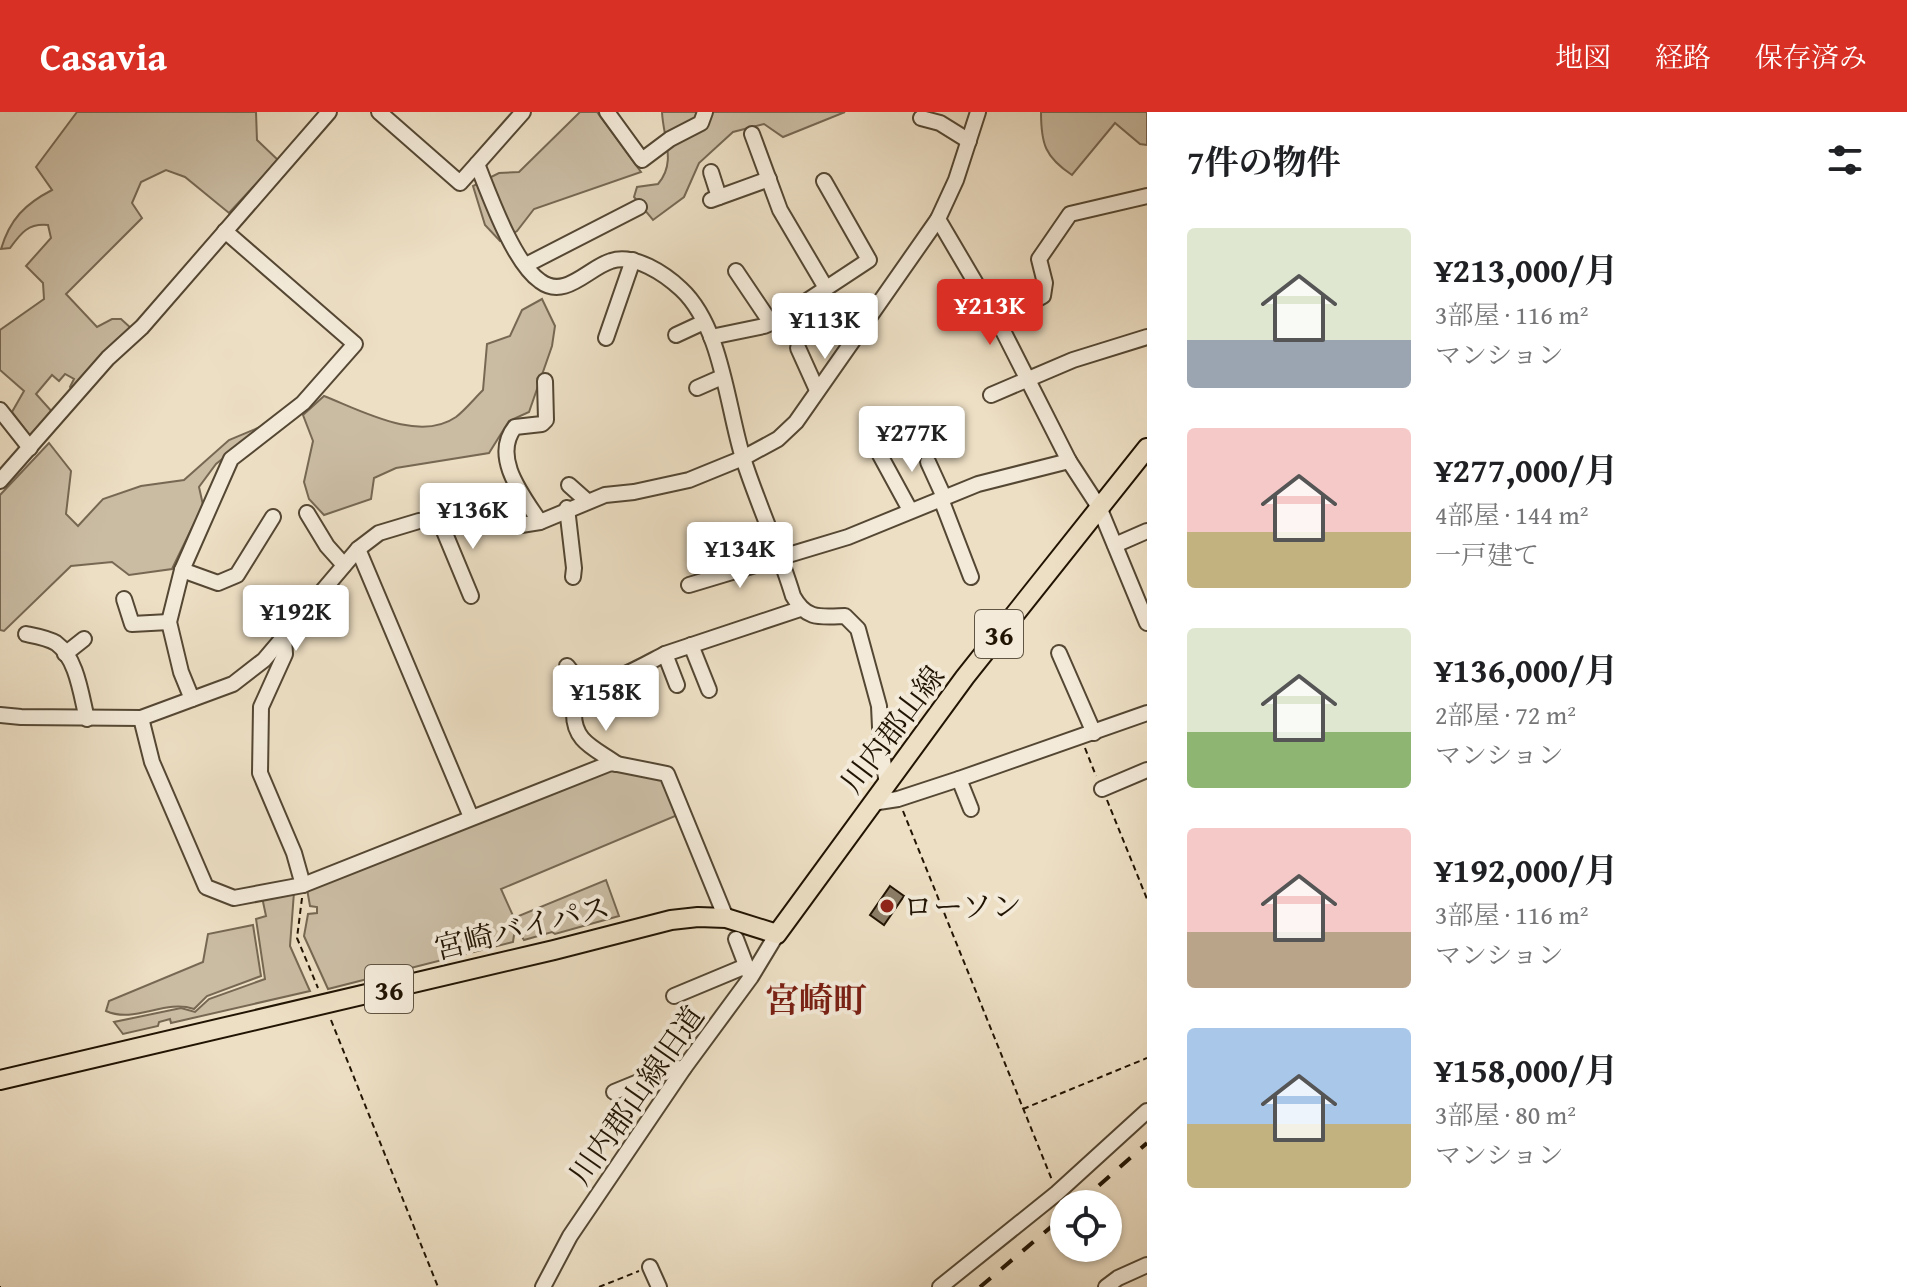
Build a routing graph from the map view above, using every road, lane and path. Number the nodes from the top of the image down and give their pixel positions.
1 (329, 112) edge
2 (379, 112) edge
3 (523, 112) edge
4 (607, 112) edge
5 (705, 112) edge
6 (978, 112) edge
7 (921, 118) dead end
8 (752, 134) dead end
9 (969, 141) junction
10 (477, 164) junction
11 (711, 172) dead end
12 (769, 179) junction
13 (824, 181) dead end
14 (1147, 196) edge
15 (639, 207) dead end
16 (938, 219) junction
17 (225, 231) junction
18 (633, 260) junction
19 (526, 265) junction
20 (736, 271) dead end
21 (826, 288) junction
22 (998, 321) junction
23 (704, 322) junction
24 (771, 323) junction
25 (676, 335) dead end
26 (711, 337) junction
27 (1147, 337) edge
28 (606, 338) dead end
29 (798, 348) dead end
30 (722, 377) junction
31 (1028, 379) junction
32 (545, 381) dead end
33 (697, 388) dead end
34 (817, 390) junction
35 (991, 395) dead end
36 (0, 410) edge
37 (30, 448) junction
38 (1147, 448) edge
39 (880, 455) dead end
40 (743, 458) junction
41 (1069, 461) junction
42 (928, 462) dead end
43 (0, 481) edge
44 (569, 485) dead end
45 (942, 498) junction
46 (587, 501) junction
47 (1099, 507) junction
48 (567, 508) junction
49 (910, 510) junction
50 (307, 513) dead end
51 (273, 517) dead end
52 (439, 519) junction
53 (540, 522) junction
54 (1147, 531) edge
55 (1115, 545) junction
56 (358, 549) junction
57 (782, 559) junction
58 (344, 565) junction
59 (182, 570) junction
60 (573, 577) dead end
61 (971, 577) dead end
62 (689, 585) dead end
63 (471, 596) dead end
64 (124, 599) dead end
65 (800, 609) junction
66 (169, 622) junction
67 (1147, 623) edge
68 (26, 634) dead end
69 (284, 638) junction
70 (84, 639) dead end
71 (691, 645) junction
72 (1059, 653) dead end
73 (65, 654) junction
74 (665, 654) junction
75 (567, 666) dead end
76 (677, 685) dead end
77 (709, 690) dead end
78 (192, 699) junction
79 (574, 712) dead end
80 (0, 715) edge
81 (1146, 715) edge
82 (141, 718) junction
83 (87, 719) junction
84 (1087, 735) junction
85 (617, 764) junction
86 (1147, 770) edge
87 (959, 779) junction
88 (1102, 789) junction
89 (892, 791) junction
90 (971, 809) dead end
91 (471, 817) junction
92 (303, 885) junction
93 (1147, 899) edge
94 (726, 918) junction
95 (777, 934) junction
96 (736, 939) dead end
97 (749, 972) junction
98 (674, 996) dead end
99 (325, 1004) junction
100 (1147, 1058) edge
101 (684, 1068) junction
102 (0, 1080) edge
103 (614, 1092) dead end
104 (1022, 1110) junction
105 (1147, 1111) edge
106 (1056, 1190) edge
107 (1060, 1190) edge
108 (1050, 1199) edge
109 (1147, 1265) edge
110 (650, 1267) joint
111 (438, 1287) edge
112 (543, 1287) edge
113 (599, 1287) edge
114 (659, 1287) edge
115 (940, 1287) edge
116 (1106, 1287) edge

1 - 17 street
2 - 10 street
3 - 10 street
4 - 5 street
6 - 9 street
7 - 9 street
8 - 12 street
9 - 16 street
10 - 19 street
11 - 12 street
12 - 21 street
13 - 21 street
14 - 22 street
15 - 19 street
16 - 22 street
16 - 34 street
17 - 37 street
17 - 59 street
18 - 19 street
18 - 23 street
18 - 28 street
20 - 24 street
21 - 24 street
22 - 31 street
23 - 25 street
23 - 26 street
24 - 26 street
26 - 30 street
27 - 31 street
29 - 34 street
30 - 33 street
30 - 40 street
31 - 35 street
31 - 41 street
32 - 53 street
34 - 40 street
36 - 37 street
37 - 43 street
38 - 47 main road, 川内郡山線 / 36
39 - 49 street
40 - 46 street
40 - 57 street
41 - 45 street
41 - 47 street
42 - 45 street
44 - 46 street
45 - 49 street
45 - 61 street
46 - 48 street
47 - 55 street
47 - 89 main road, 川内郡山線 / 36
48 - 53 street
48 - 60 street
49 - 57 street
50 - 58 street
51 - 59 street
52 - 53 street
52 - 56 street
52 - 63 street
54 - 55 street
55 - 67 street
56 - 58 street
56 - 91 street
57 - 62 street
57 - 65 street
58 - 69 street
59 - 66 street
64 - 66 street
65 - 71 street
65 - 89 street
66 - 78 street
68 - 73 street
69 - 78 street
69 - 92 street
70 - 73 street
71 - 74 street
71 - 77 street
72 - 84 street
73 - 83 street
74 - 75 street
74 - 76 street
78 - 82 street
79 - 85 street
80 - 83 street
81 - 84 street
82 - 83 street
82 - 92 street
84 - 87 street
84 - 88 path
85 - 91 street
85 - 94 street
86 - 88 street
87 - 89 street
87 - 90 street
88 - 93 path
89 - 95 main road, 川内郡山線 / 36
89 - 104 path
91 - 92 street
92 - 99 path
94 - 95 main road, 宮崎バイパス / 36
94 - 99 main road, 宮崎バイパス / 36
95 - 97 street, 川内郡山線旧道
96 - 97 street
97 - 98 street
97 - 101 street, 川内郡山線旧道
99 - 102 main road, 宮崎バイパス / 36
99 - 111 path
100 - 104 path
101 - 103 street
101 - 112 street, 川内郡山線旧道
104 - 106 path
105 - 107 street
108 - 115 street
109 - 116 street
110 - 113 path
110 - 114 street

